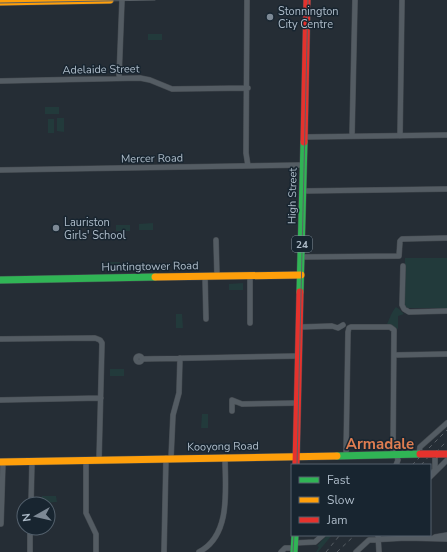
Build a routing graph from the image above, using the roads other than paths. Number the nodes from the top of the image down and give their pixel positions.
1 (98, 0) edge
2 (102, 0) edge
3 (110, 0) edge
4 (122, 0) edge
5 (247, 0) edge
6 (307, 0) edge
7 (355, 0) edge
8 (402, 0) edge
9 (32, 1) edge
10 (0, 2) edge
11 (120, 78) junction
12 (0, 81) edge
13 (248, 88) junction
14 (447, 135) edge
15 (352, 136) junction
16 (400, 136) junction
17 (304, 137) junction
18 (304, 165) junction
19 (246, 166) junction
20 (0, 170) edge
21 (447, 189) edge
22 (303, 191) junction
23 (447, 238) edge
24 (216, 240) dead end
25 (301, 257) junction
26 (403, 266) dead end
27 (301, 275) junction
28 (205, 276) junction
29 (217, 276) junction
30 (250, 276) junction
31 (0, 280) edge
32 (447, 311) edge
33 (206, 319) dead end
34 (250, 323) dead end
35 (343, 325) dead end
36 (300, 327) junction
37 (0, 339) edge
38 (447, 354) edge
39 (394, 355) junction
40 (299, 356) junction
41 (180, 358) junction
42 (142, 359) dead end
43 (101, 398) junction
44 (0, 400) edge
45 (298, 403) junction
46 (242, 404) dead end
47 (447, 423) edge
48 (421, 453) junction
49 (394, 454) junction
50 (447, 454) edge
51 (297, 455) junction
52 (346, 455) junction
53 (435, 455) junction
54 (225, 457) junction
55 (168, 458) junction
56 (86, 460) junction
57 (99, 460) junction
58 (447, 460) edge
59 (32, 461) junction
60 (2, 462) edge
61 (296, 464) edge
62 (396, 464) edge
63 (431, 476) edge
64 (31, 496) edge
65 (1, 524) dead end
66 (447, 535) edge
67 (30, 536) edge
68 (295, 536) edge
69 (322, 536) edge
70 (379, 537) edge
71 (434, 538) junction
72 (447, 539) edge
73 (294, 549) edge
74 (378, 551) edge
75 (30, 552) edge
76 (96, 552) edge
77 (164, 552) edge
78 (199, 552) edge
79 (282, 552) edge
80 (356, 552) edge

1 - 2 street
1 - 9 street
2 - 3 street
4 - 11 street
5 - 13 street
6 - 17 street, High Street / 24
7 - 15 street
8 - 16 street
9 - 10 street
11 - 12 street, Adelaide Street
11 - 13 street, Adelaide Street
13 - 19 street
14 - 16 street
15 - 16 street
15 - 17 street
17 - 18 street, High Street / 24
18 - 19 street, Mercer Road
18 - 22 street, High Street / 24
19 - 20 street, Mercer Road
21 - 22 street
22 - 25 street, High Street / 24
23 - 25 street
24 - 29 street
25 - 27 street, High Street / 24
26 - 32 street
27 - 30 street, Huntingtower Road
27 - 36 street, High Street / 24
28 - 29 street, Huntingtower Road
28 - 31 street, Huntingtower Road
28 - 33 street
29 - 30 street, Huntingtower Road
30 - 34 street
35 - 36 street
36 - 40 street, High Street / 24
37 - 43 street
38 - 39 street
39 - 49 street
39 - 52 street
40 - 41 street
40 - 45 street, High Street / 24
41 - 42 street
41 - 55 street
43 - 44 street
43 - 57 street
45 - 46 street
45 - 51 street, High Street / 24
47 - 48 street
48 - 49 street, Kooyong Road
48 - 53 street, Kooyong Road, bridge
49 - 52 street, Kooyong Road
49 - 62 street
50 - 53 street, Kooyong Road
51 - 52 street, Kooyong Road
51 - 54 street, Kooyong Road
51 - 61 street, High Street / 24
53 - 63 street
54 - 55 street, Kooyong Road
54 - 78 street
55 - 57 street, Kooyong Road
55 - 77 street
56 - 57 street, Kooyong Road
56 - 59 street, Kooyong Road
56 - 76 street
58 - 63 street
59 - 60 street, Kooyong Road
59 - 64 street
60 - 65 street
66 - 71 street
67 - 75 street
68 - 73 street
69 - 73 street
70 - 71 street
70 - 74 street
70 - 80 street
71 - 72 street
73 - 79 street

